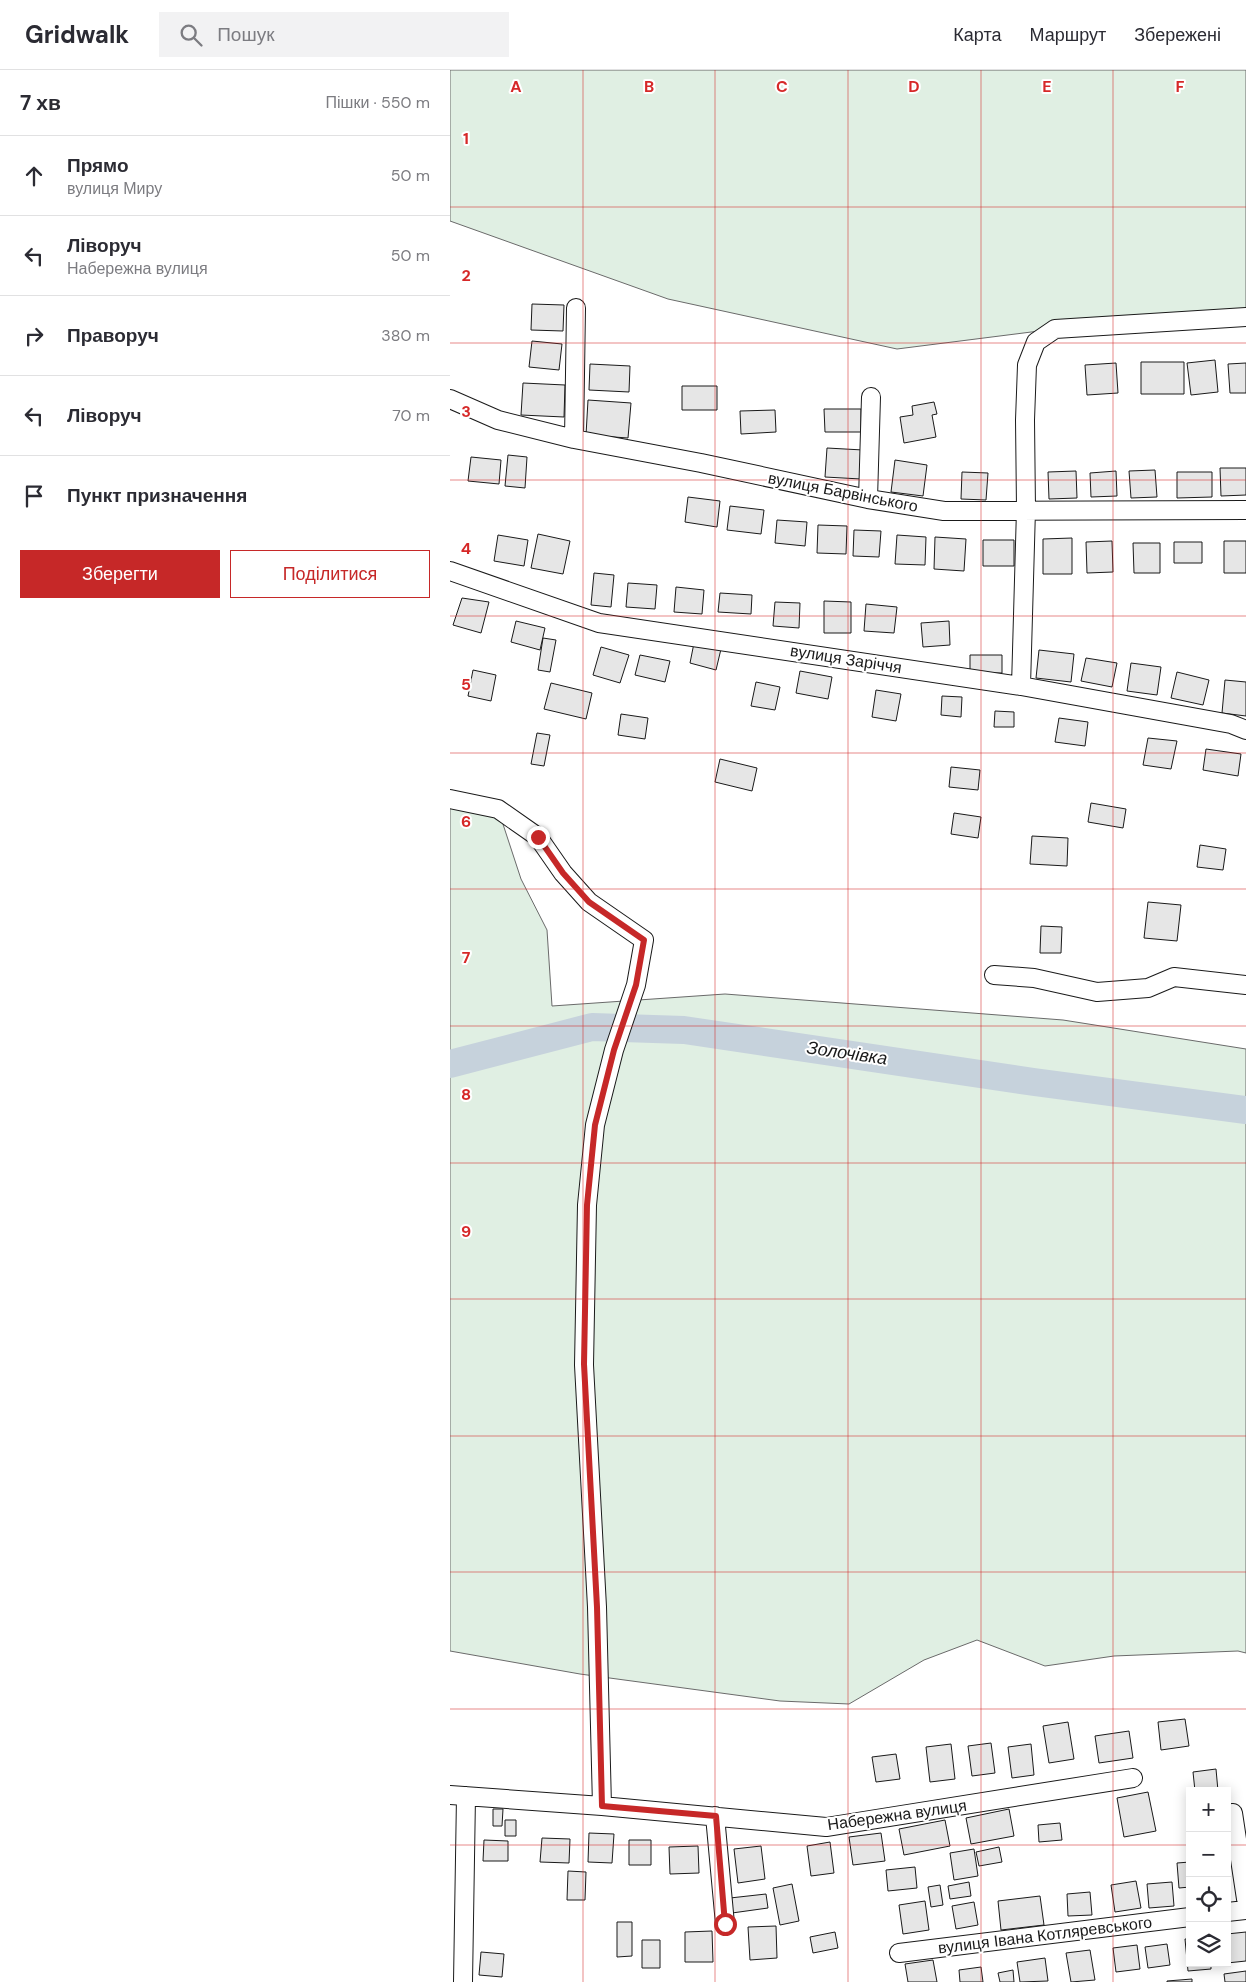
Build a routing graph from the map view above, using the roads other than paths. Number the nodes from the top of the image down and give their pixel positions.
1 (576, 308) dead end
2 (1246, 317) edge
3 (870, 397) dead end
4 (450, 399) edge
5 (574, 439) junction
6 (868, 499) junction
7 (1026, 509) junction
8 (1246, 510) edge
9 (450, 570) edge
10 (1021, 686) junction
11 (1246, 730) edge
12 (450, 799) edge
13 (994, 975) dead end
14 (1246, 985) edge
15 (1133, 1778) dead end
16 (458, 1795) edge
17 (602, 1806) junction
18 (1233, 1813) dead end
19 (716, 1816) junction
20 (1246, 1899) edge
21 (1246, 1910) edge
22 (1231, 1912) edge
23 (1186, 1917) edge
24 (725, 1924) dead end
25 (899, 1953) dead end
26 (463, 1982) edge

1 - 5 street
2 - 7 street
3 - 6 street
4 - 5 street, вулиця Барвінського
5 - 6 street, вулиця Барвінського
6 - 7 street, вулиця Барвінського
7 - 8 street, вулиця Барвінського
7 - 10 street
9 - 10 street, вулиця Заріччя
10 - 11 street, вулиця Заріччя
12 - 17 street
13 - 14 street
15 - 19 street, Набережна вулиця
16 - 17 street, Набережна вулиця
16 - 26 street
17 - 19 street, Набережна вулиця
18 - 20 street
19 - 24 street
21 - 22 street
23 - 25 street, вулиця Івана Котляревського

